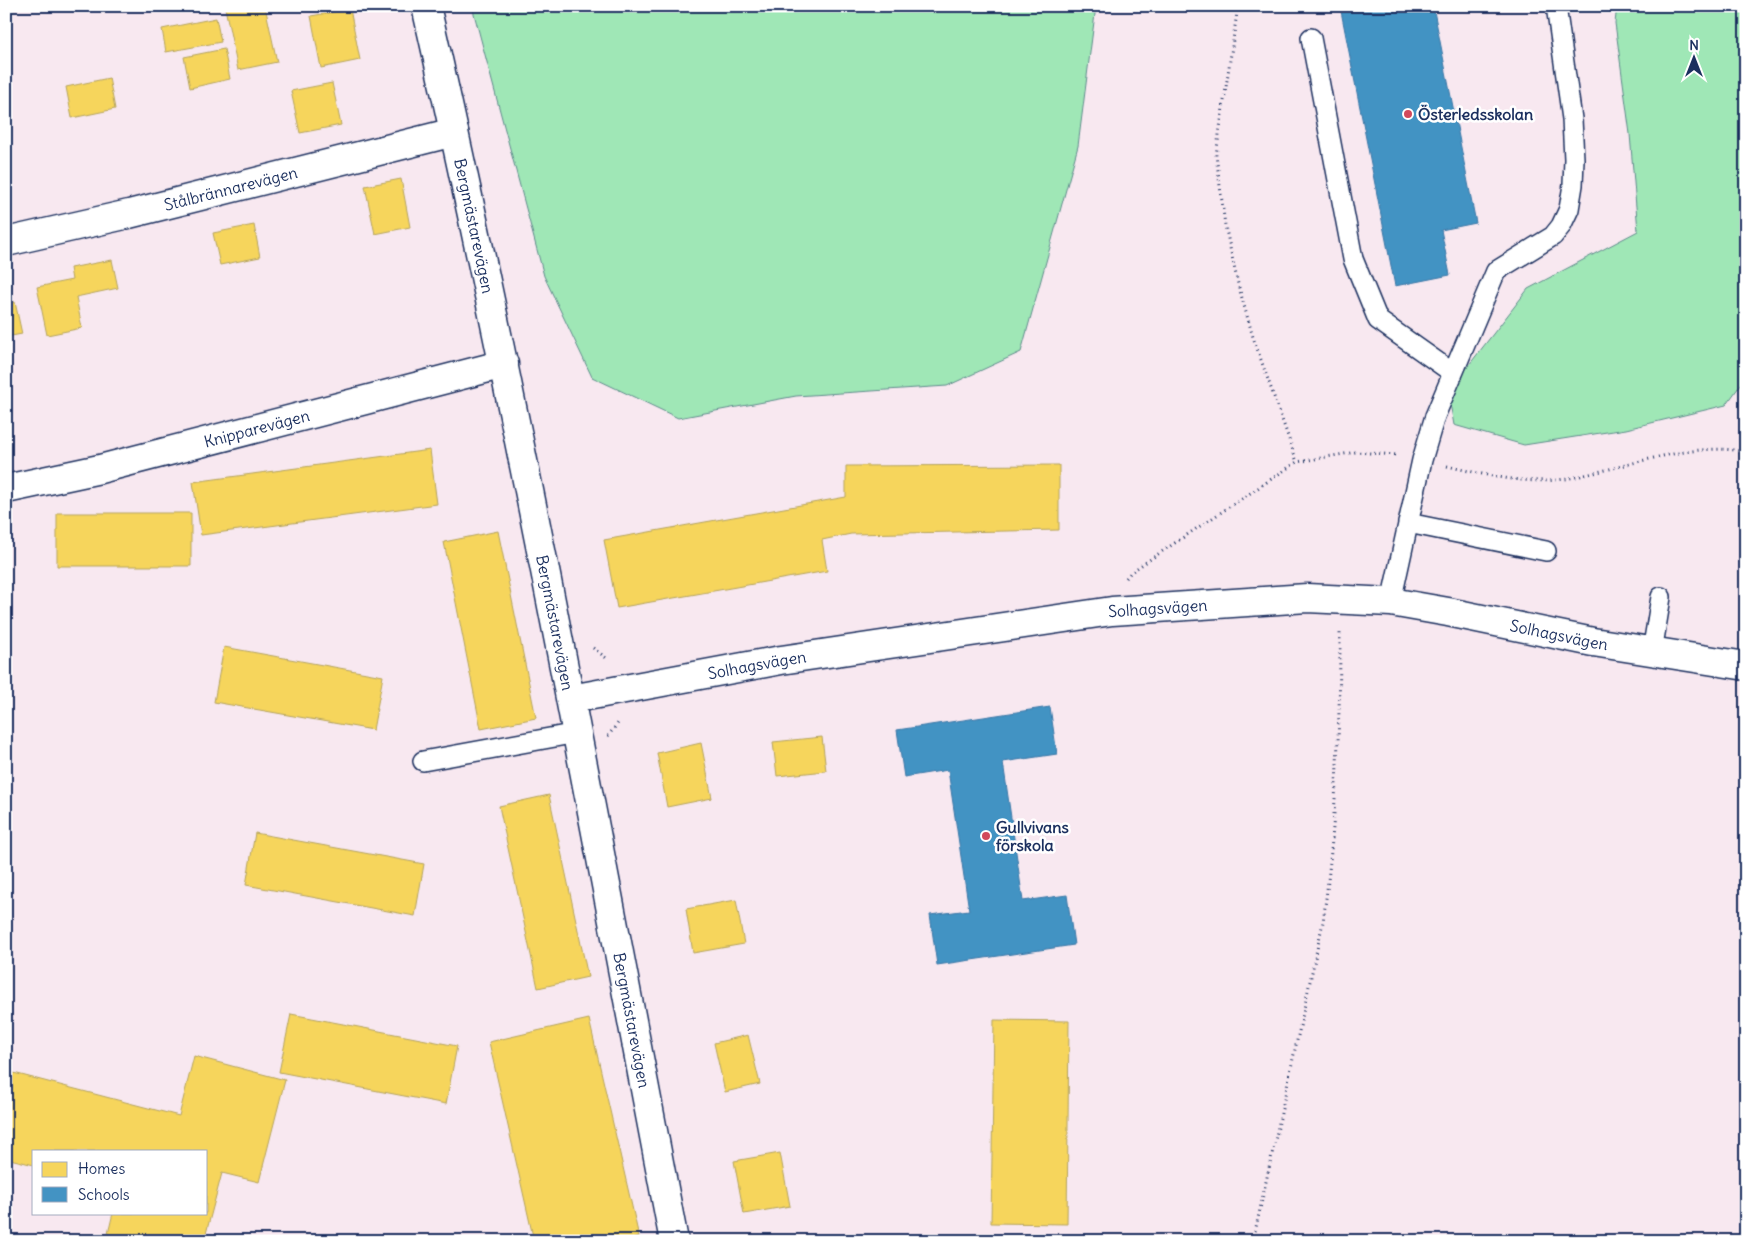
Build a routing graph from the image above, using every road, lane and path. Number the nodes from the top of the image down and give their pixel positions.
1 (426, 6) edge
2 (1238, 6) edge
3 (1556, 6) edge
4 (1311, 38) dead end
5 (454, 132) junction
6 (6, 242) edge
7 (504, 364) junction
8 (1453, 373) junction
9 (1297, 462) dead end
10 (6, 490) edge
11 (1408, 523) junction
12 (1546, 551) dead end
13 (1661, 597) dead end
14 (1339, 599) junction
15 (1391, 602) junction
16 (1652, 652) junction
17 (1746, 666) edge
18 (570, 699) junction
19 (577, 733) junction
20 (423, 761) dead end
21 (674, 1241) edge
22 (1253, 1241) edge

1 - 5 street, Bergmästarevägen
2 - 9 path
3 - 8 lane
4 - 8 lane
5 - 6 street, Stålbrännarevägen
5 - 7 street, Bergmästarevägen
7 - 10 street, Knipparevägen
7 - 18 street, Bergmästarevägen
8 - 11 lane
11 - 12 lane
11 - 15 lane
13 - 16 lane
14 - 15 street, Solhagsvägen
14 - 18 street, Solhagsvägen
14 - 22 path
15 - 16 street, Solhagsvägen
16 - 17 street, Solhagsvägen
18 - 19 street, Bergmästarevägen
19 - 20 lane
19 - 21 street, Bergmästarevägen

